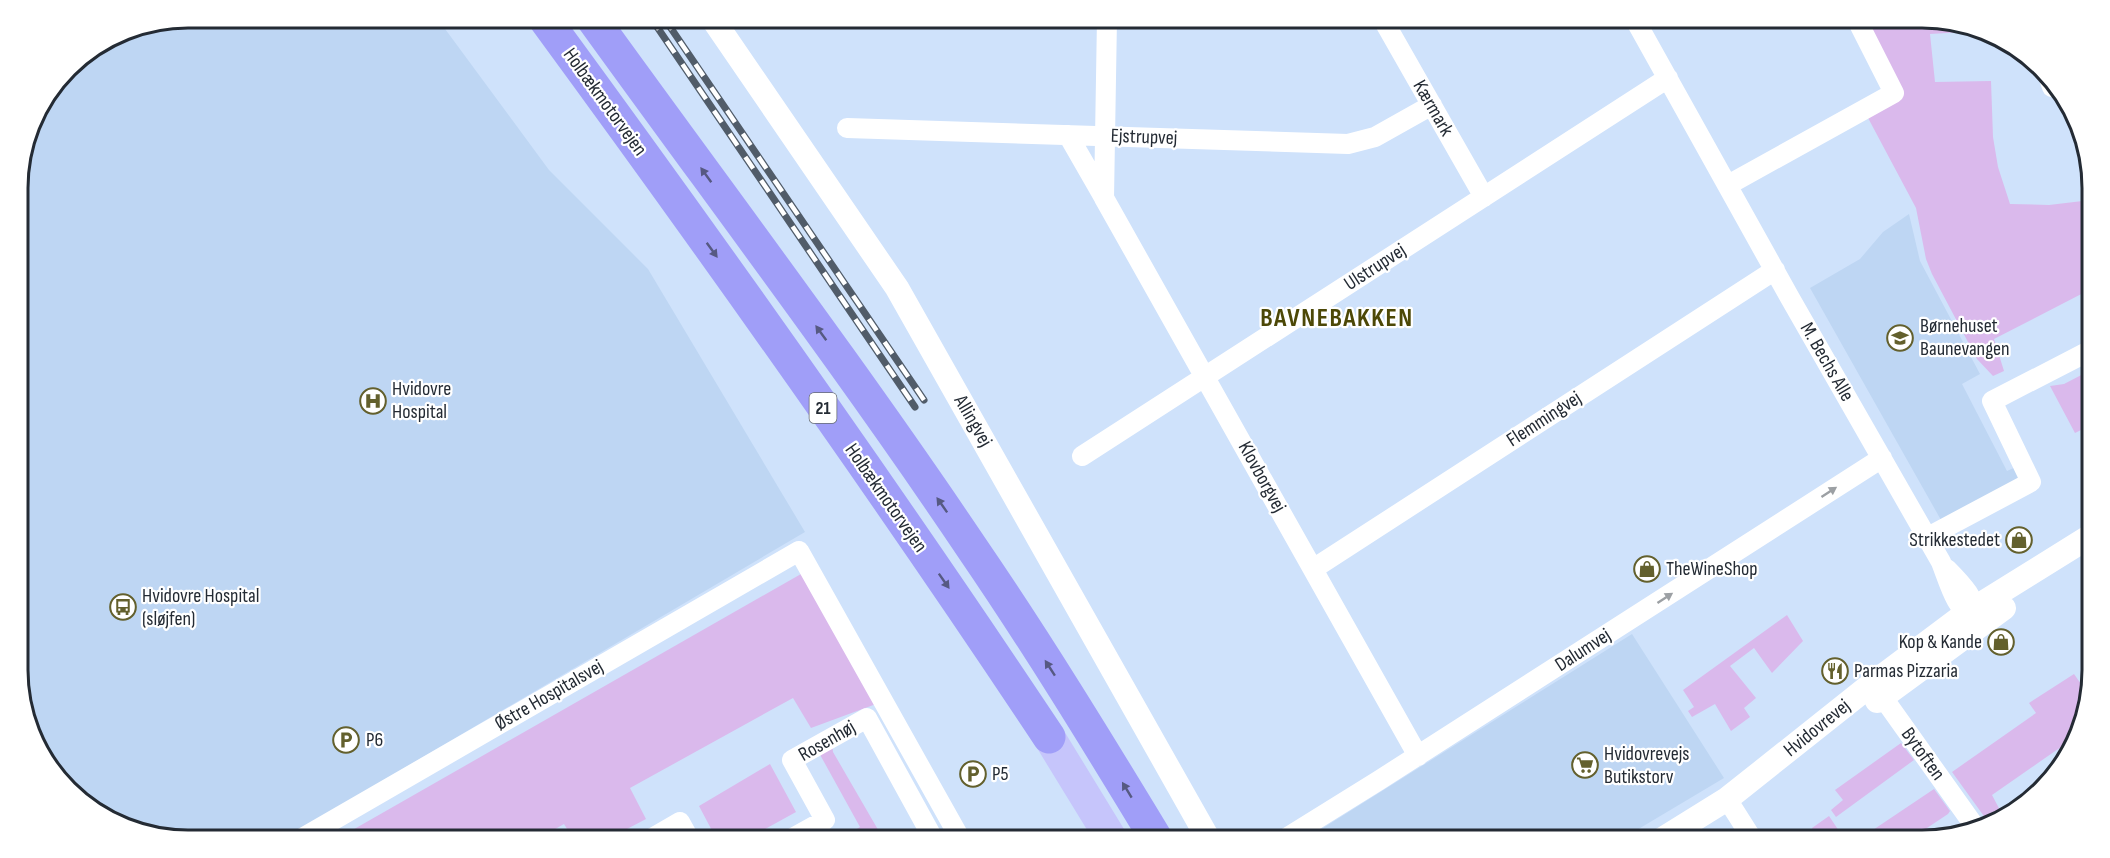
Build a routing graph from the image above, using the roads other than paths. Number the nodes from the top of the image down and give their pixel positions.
1 (528, 28) edge
2 (551, 28) edge
3 (599, 28) edge
4 (719, 28) edge
5 (1107, 28) edge
6 (1388, 28) edge
7 (1640, 28) edge
8 (1861, 28) edge
9 (1668, 78) junction
10 (1432, 105) junction
11 (847, 128) dead end
12 (1068, 135) junction
13 (1104, 136) junction
14 (1728, 185) junction
15 (1484, 197) junction
16 (1104, 198) junction
17 (692, 223) junction
18 (1775, 270) junction
19 (2082, 355) edge
20 (1205, 376) junction
21 (1082, 456) dead end
22 (1882, 458) junction
23 (1926, 538) junction
24 (2082, 542) edge
25 (2082, 558) edge
26 (1313, 569) junction
27 (1974, 615) junction
28 (1877, 690) junction
29 (1049, 738) joint
30 (1418, 756) junction
31 (1730, 804) junction
32 (1971, 821) edge
33 (1105, 829) edge
34 (1151, 829) edge
35 (1203, 829) edge
36 (1299, 829) edge
37 (1682, 829) edge
38 (1702, 829) edge
39 (1746, 829) edge
40 (316, 830) edge
41 (666, 830) edge
42 (684, 830) edge
43 (808, 830) edge
44 (928, 830) edge
45 (955, 830) edge

1 - 17 highway
2 - 17 highway, Holbækmotorvejen / 21
34 -> 3 highway, Holbækmotorvejen / 21
4 - 35 street, Allingvej
5 - 13 street, Klovborgvej
6 - 10 street, Kærmark
7 - 9 street, M. Bechs Alle
8 - 14 street
9 - 14 street, M. Bechs Alle
9 - 15 street, Ulstrupvej
10 - 13 street, Ejstrupvej
10 - 15 street, Kærmark
11 - 12 street, Ejstrupvej
12 - 13 street, Ejstrupvej
12 - 16 street, Klovborgvej
13 - 16 street, Klovborgvej
14 - 18 street, M. Bechs Alle
15 - 20 street, Ulstrupvej
16 - 20 street, Klovborgvej
17 -> 29 highway, Holbækmotorvejen / 21
18 - 22 street, M. Bechs Alle
18 - 26 street, Flemmingvej
19 - 23 street
20 - 21 street, Ulstrupvej
20 - 26 street, Klovborgvej
22 - 23 street, M. Bechs Alle
30 -> 22 street, Dalumvej
23 - 27 street, M. Bechs Alle
24 - 27 street, Hvidovrevej
25 - 27 street, Hvidovrevej
26 - 30 street, Klovborgvej
27 - 28 street, Hvidovrevej
28 - 31 street, Hvidovrevej
28 - 32 street, Bytoften
29 - 33 main road, Holbækmotorvejen / 21
30 - 36 street, Dalumvej
31 - 37 street, Hvidovrevej
31 - 38 street, Hvidovrevej
31 - 39 street
40 - 45 street, Østre Hospitalsvej
41 - 42 street
43 - 44 street, Rosenhøj

